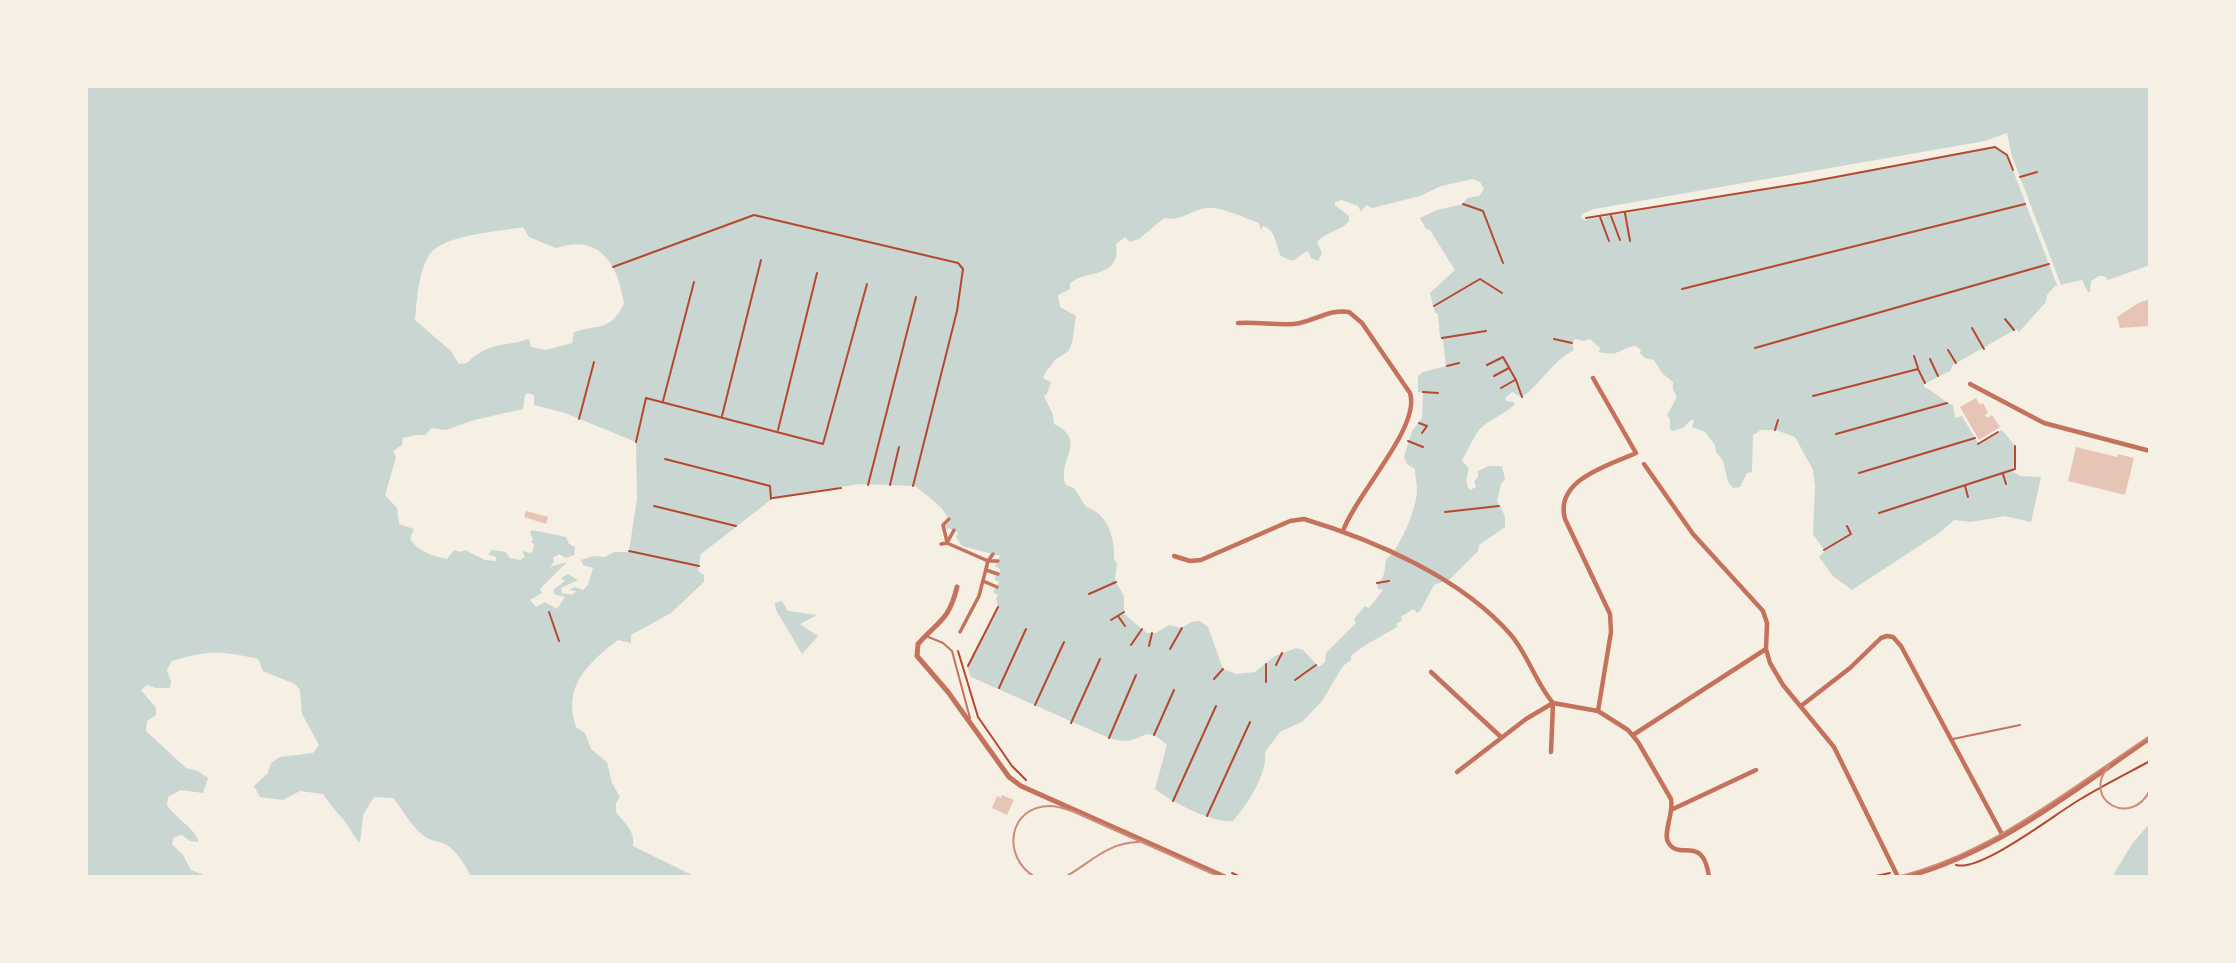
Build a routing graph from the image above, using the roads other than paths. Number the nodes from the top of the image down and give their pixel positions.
1 (1238, 323) dead end
2 (1593, 378) dead end
3 (1970, 384) dead end
4 (2150, 451) edge
5 (1644, 464) dead end
6 (949, 519) dead end
7 (954, 530) dead end
8 (1343, 531) junction
9 (947, 543) junction
10 (941, 544) dead end
11 (993, 554) dead end
12 (1174, 556) dead end
13 (988, 561) junction
14 (998, 561) dead end
15 (986, 570) junction
16 (998, 574) dead end
17 (982, 581) junction
18 (957, 587) dead end
19 (996, 587) dead end
20 (961, 632) dead end
21 (926, 636) junction
22 (1766, 649) junction
23 (1431, 672) dead end
24 (1553, 703) junction
25 (1801, 706) junction
26 (1598, 711) junction
27 (972, 726) junction
28 (2020, 726) dead end
29 (1633, 735) junction
30 (1501, 737) junction
31 (2150, 738) edge
32 (1952, 740) junction
33 (1551, 752) dead end
34 (1756, 770) dead end
35 (1457, 772) dead end
36 (1672, 809) junction
37 (2003, 836) junction
38 (1227, 875) edge
39 (1709, 877) edge
40 (1898, 877) edge
41 (1905, 877) edge

1 - 8 street
2 - 26 street
3 - 4 street
5 - 22 street
6 - 9 street
7 - 9 street
8 - 12 street
8 - 24 street
9 - 10 street
9 - 13 street
11 - 13 street
13 - 14 street
13 - 15 street
15 - 16 street
15 - 17 street
17 - 19 street
17 - 20 street
18 - 21 street
21 - 27 lane
21 - 27 street
22 - 25 street
22 - 29 street
23 - 30 street
24 - 26 street
24 - 30 street
24 - 33 street
25 - 32 street
25 - 40 street
26 - 29 street
27 - 38 street
28 - 32 lane
29 - 36 street
30 - 35 street
31 - 37 street
32 - 37 street
34 - 36 street
36 - 39 street
37 - 41 street

